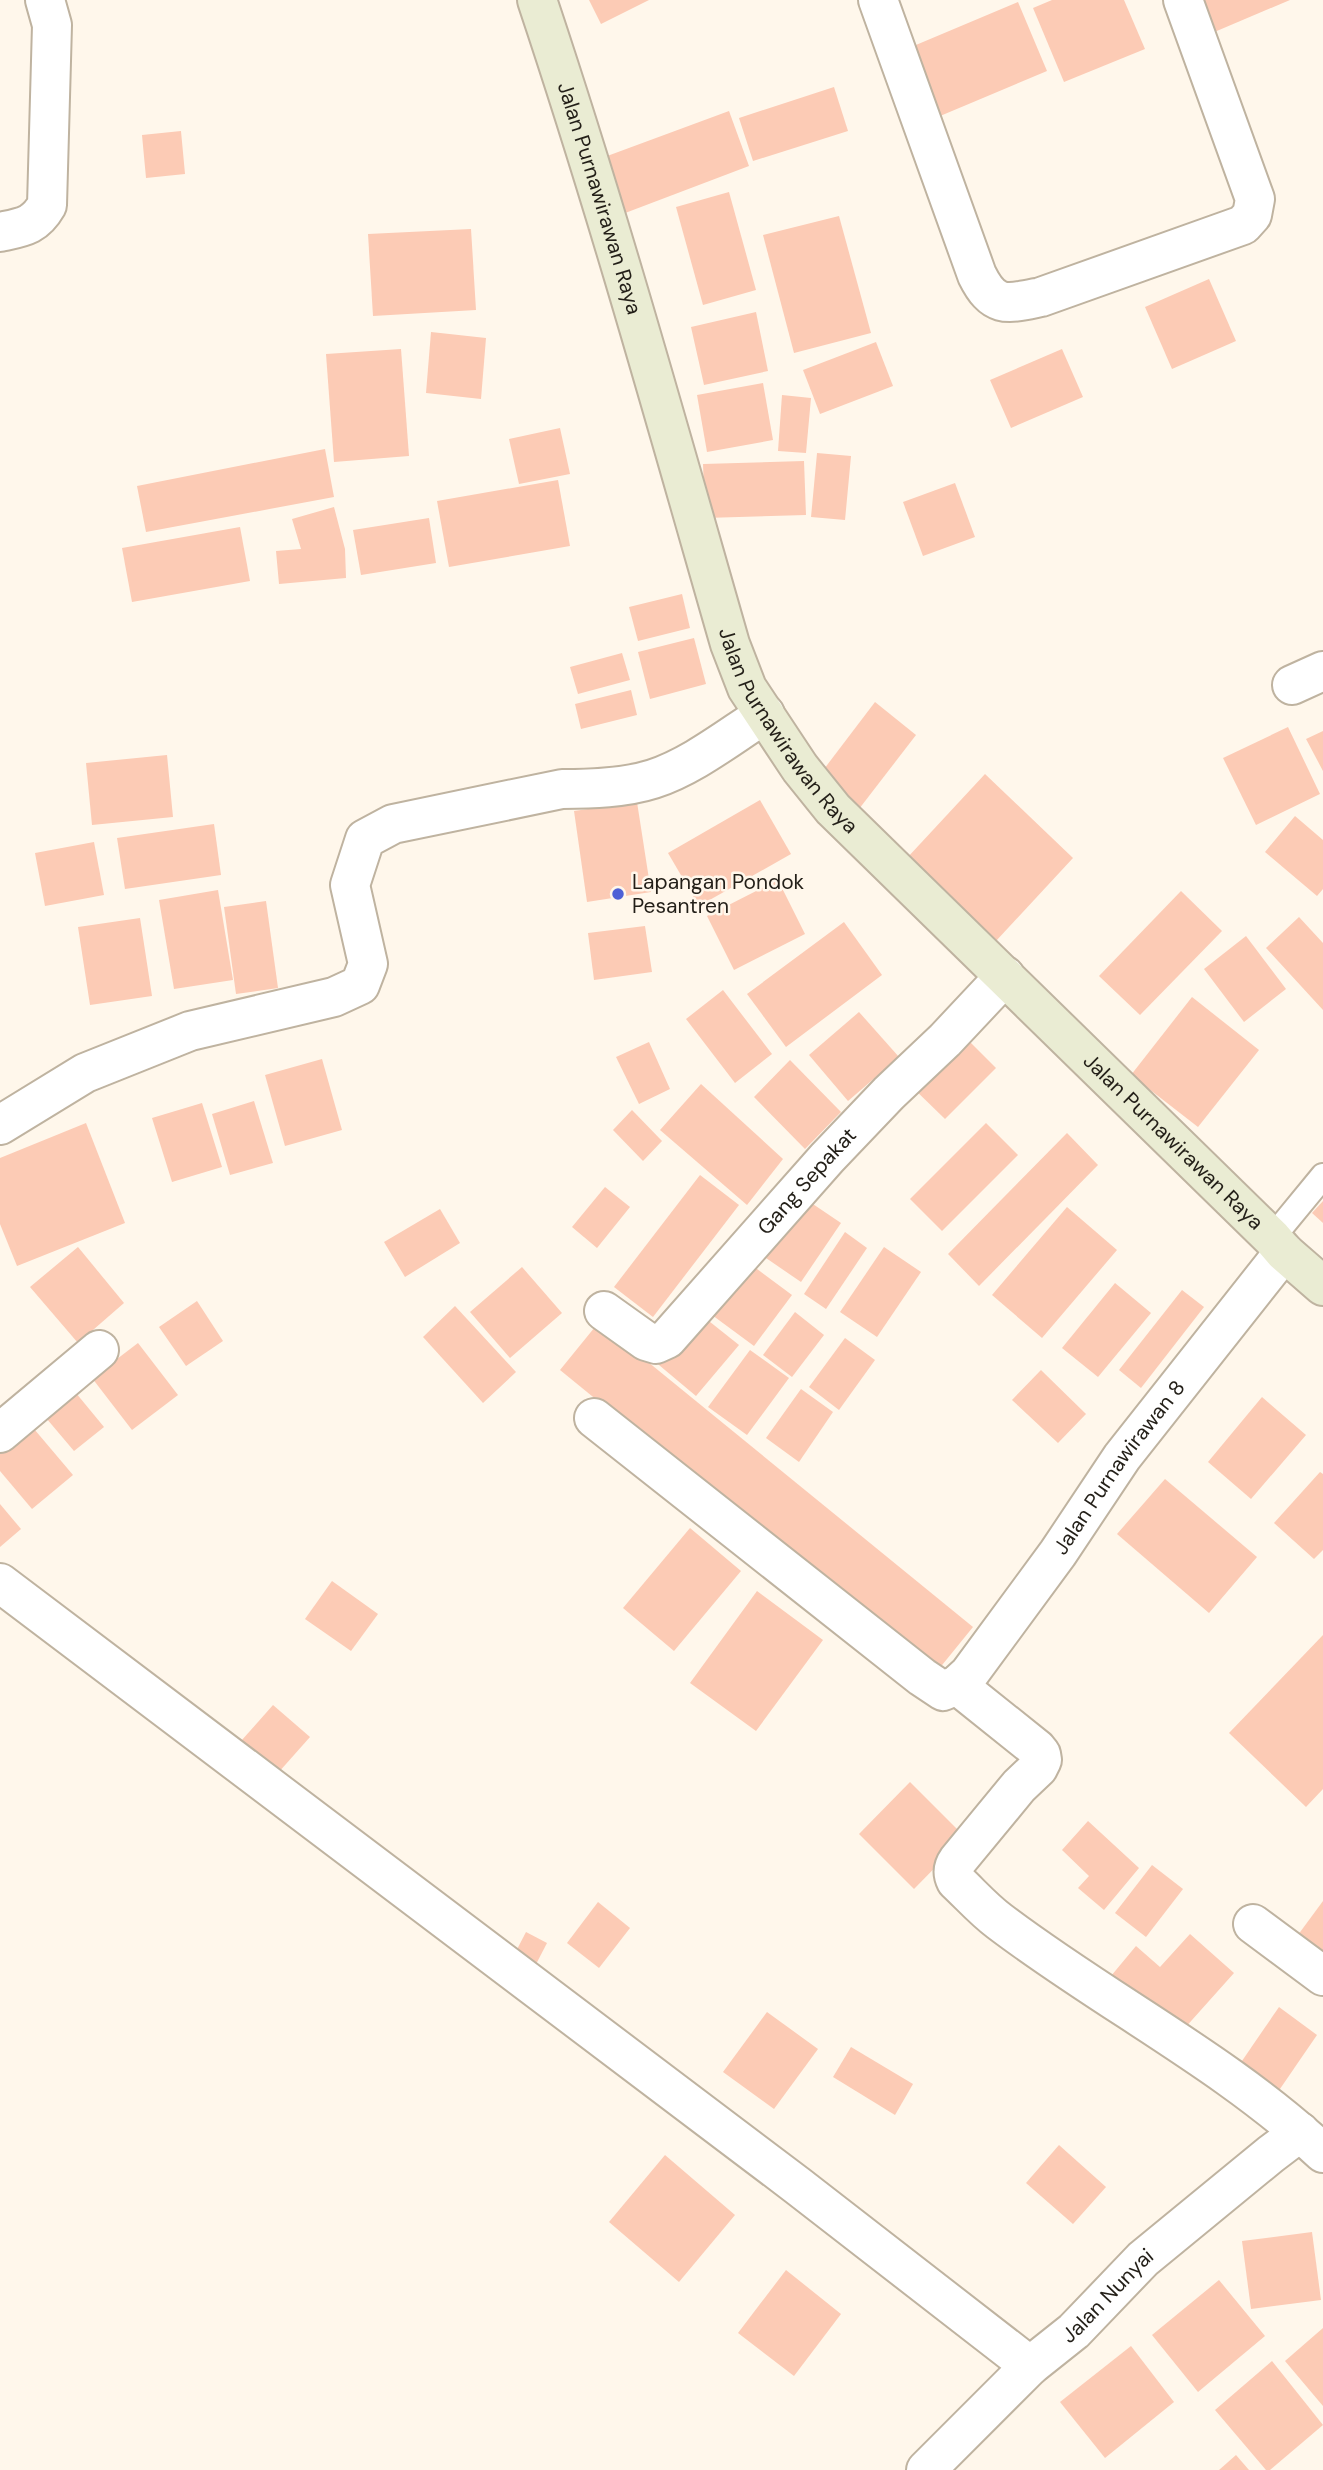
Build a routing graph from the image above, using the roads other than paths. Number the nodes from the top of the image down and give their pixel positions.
1 (45, 0) edge
2 (537, 0) edge
3 (878, 0) edge
4 (1183, 0) edge
5 (0, 232) edge
6 (765, 714) junction
7 (1005, 976) junction
8 (0, 1125) edge
9 (1323, 1176) edge
10 (1278, 1245) junction
11 (1323, 1286) edge
12 (604, 1311) dead end
13 (99, 1350) dead end
14 (594, 1418) dead end
15 (0, 1433) edge
16 (0, 1583) edge
17 (957, 1685) junction
18 (1253, 1923) dead end
19 (1323, 1976) edge
20 (1312, 2143) edge
21 (1030, 2365) junction
22 (926, 2470) edge

1 - 5 street
2 - 6 street, Jalan Purnawirawan Raya
3 - 4 street
6 - 7 street, Jalan Purnawirawan Raya
6 - 8 street
7 - 10 street, Jalan Purnawirawan Raya
7 - 12 street, Gang Sepakat
9 - 10 lane
10 - 11 street, Jalan Purnawirawan Raya
10 - 17 street, Jalan Purnawirawan 8
13 - 15 street
14 - 17 street
16 - 21 street
17 - 20 street
18 - 19 street
20 - 21 street, Jalan Nunyai
21 - 22 street, Jalan Nunyai

